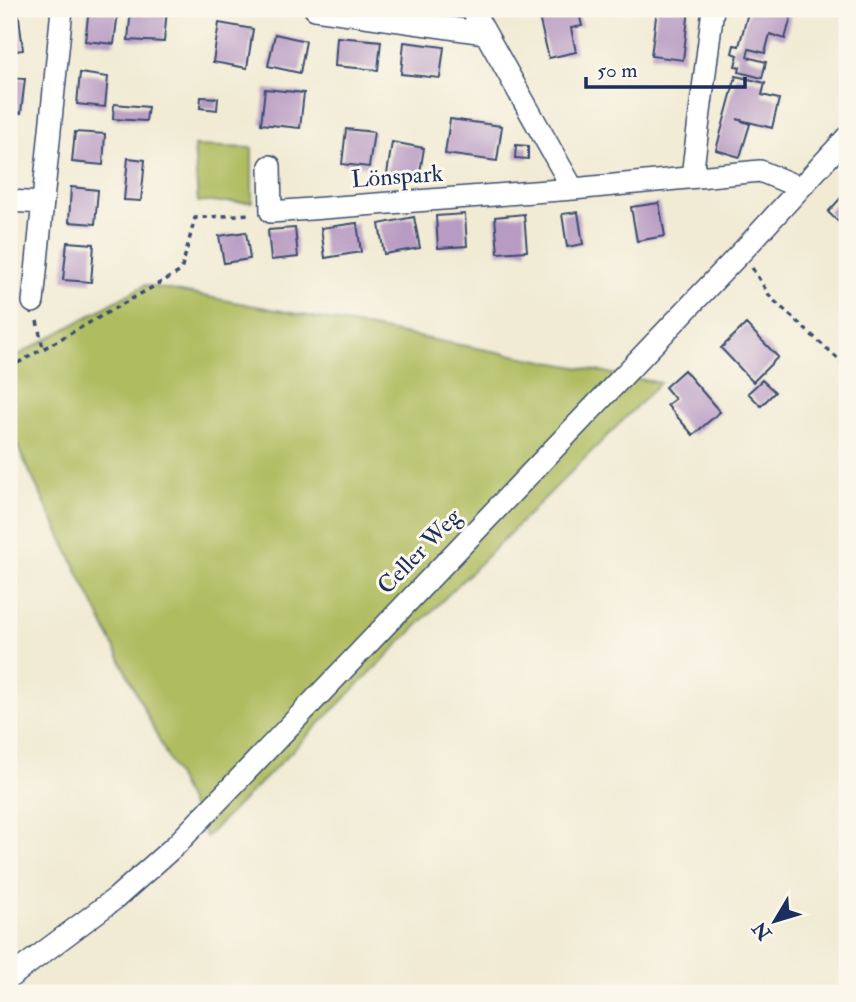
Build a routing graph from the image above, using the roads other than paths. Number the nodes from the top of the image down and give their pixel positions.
1 (62, 9) edge
2 (315, 9) edge
3 (472, 9) edge
4 (713, 9) edge
5 (485, 33) junction
6 (847, 137) edge
7 (270, 166) dead end
8 (692, 176) junction
9 (799, 187) junction
10 (573, 189) junction
11 (9, 201) edge
12 (43, 203) junction
13 (33, 302) road end
14 (9, 978) edge

1 - 12 street
2 - 5 street
3 - 5 street
4 - 8 street
5 - 10 street
6 - 9 street, Celler Weg
7 - 10 street, Lönspark
8 - 9 street, Lönspark
8 - 10 street, Lönspark
9 - 14 street, Celler Weg
11 - 12 street
12 - 13 street

